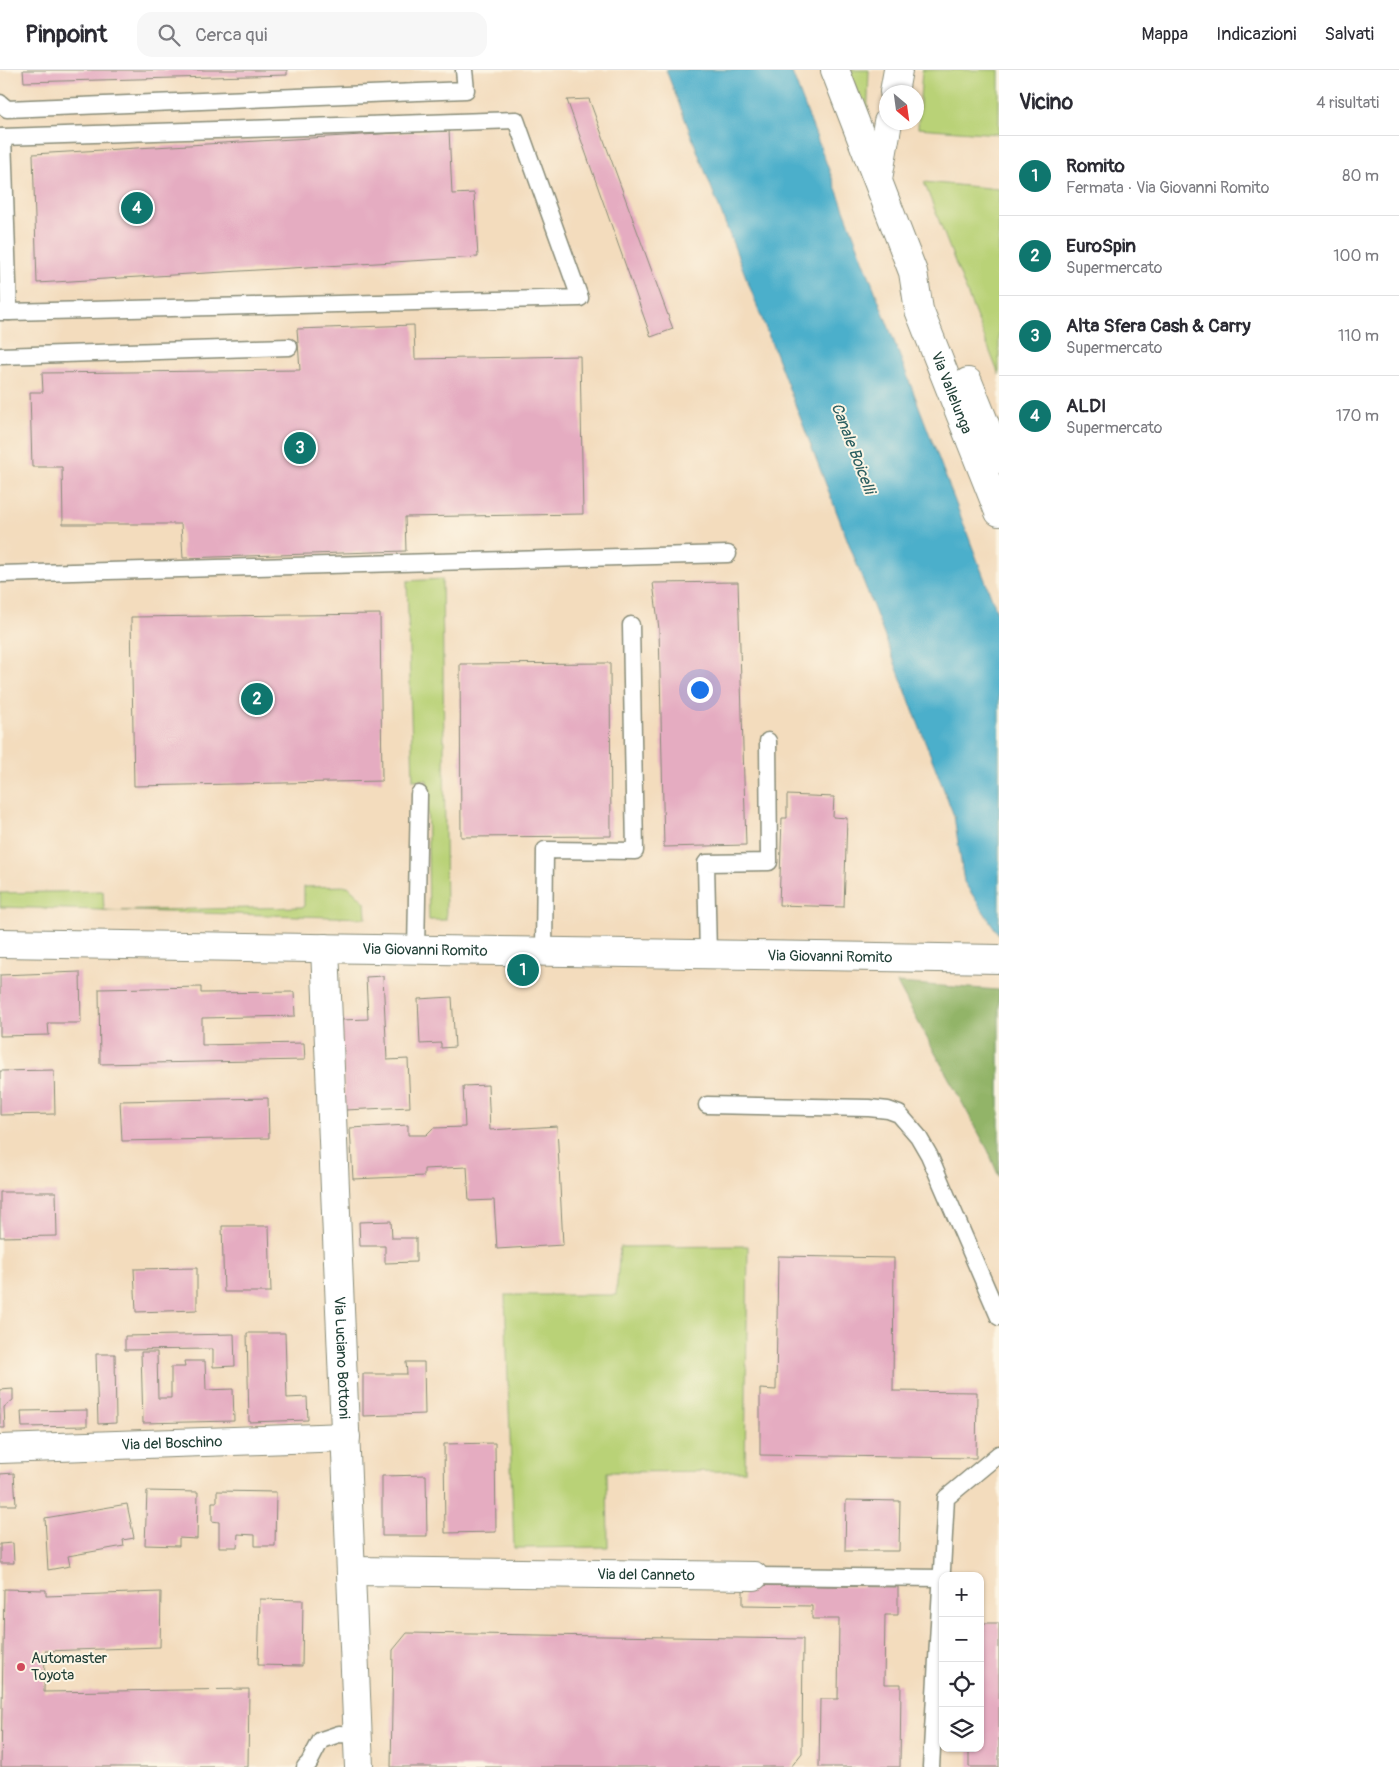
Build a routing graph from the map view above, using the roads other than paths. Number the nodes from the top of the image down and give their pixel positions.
1 (464, 70) edge
2 (835, 70) edge
3 (898, 70) edge
4 (895, 85) edge
5 (0, 102) edge
6 (887, 130) edge
7 (1, 137) edge
8 (878, 179) junction
9 (913, 272) junction
10 (5, 312) edge
11 (289, 347) dead end
12 (0, 356) edge
13 (999, 459) edge
14 (999, 512) edge
15 (728, 554) dead end
16 (0, 574) edge
17 (632, 624) dead end
18 (768, 742) dead end
19 (419, 794) dead end
20 (0, 943) edge
21 (325, 948) junction
22 (416, 950) junction
23 (544, 952) junction
24 (708, 955) junction
25 (996, 959) edge
26 (707, 1105) dead end
27 (999, 1317) edge
28 (346, 1437) junction
29 (0, 1449) edge
30 (999, 1454) edge
31 (352, 1571) junction
32 (941, 1572) edge
33 (754, 1576) joint
34 (939, 1578) edge
35 (939, 1616) edge
36 (358, 1735) junction
37 (304, 1767) edge
38 (359, 1767) edge
39 (931, 1767) edge

1 - 5 lane
2 - 8 street, Via Vallelunga
3 - 4 street
6 - 8 street
7 - 10 lane
7 - 10 lane
8 - 9 street, Via Vallelunga
9 - 13 street, Via Vallelunga
9 - 14 street, Via Vallelunga
11 - 12 lane
15 - 16 lane
17 - 23 lane
18 - 24 lane
19 - 22 lane
20 - 21 street, Via Giovanni Romito
21 - 22 street, Via Giovanni Romito
21 - 28 street, Via Luciano Bottoni
22 - 23 street, Via Giovanni Romito
23 - 24 street, Via Giovanni Romito
24 - 25 street, Via Giovanni Romito
26 - 27 lane
28 - 29 street, Via del Boschino
28 - 31 street, Via Luciano Bottoni
30 - 32 lane
31 - 33 street, Via del Canneto
31 - 36 street, Via Luciano Bottoni
33 - 34 lane, Via del Canneto
35 - 39 lane
36 - 37 lane
36 - 38 street, Via Luciano Bottoni

